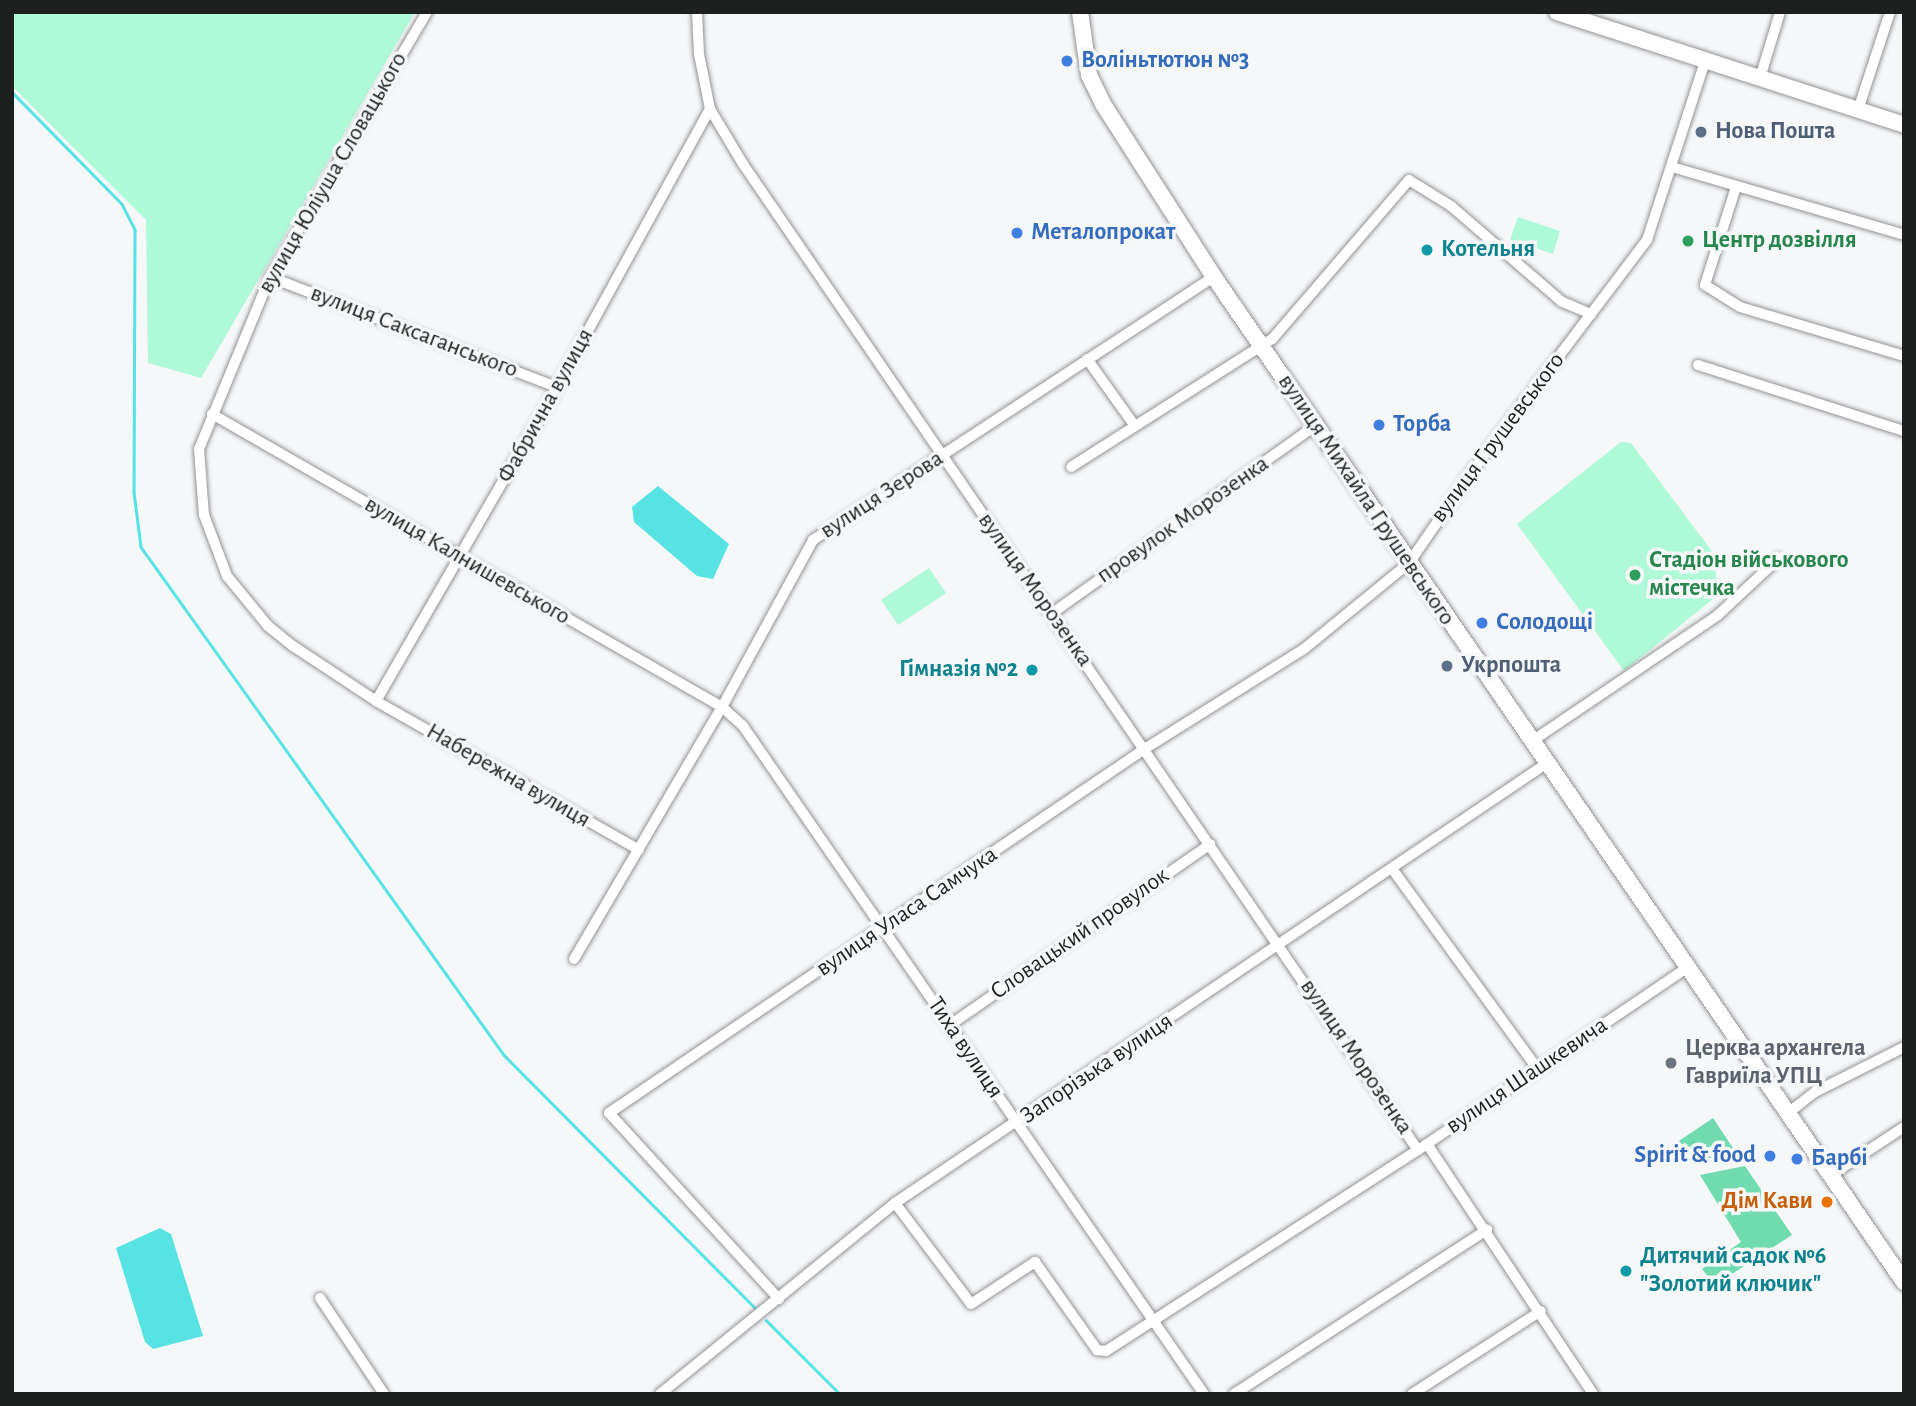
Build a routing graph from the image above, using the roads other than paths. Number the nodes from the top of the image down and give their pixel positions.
1 (426, 12) edge
2 (697, 12) edge
3 (1080, 12) edge
4 (1557, 12) edge
5 (1780, 12) edge
6 (1890, 12) edge
7 (1705, 62) junction
8 (1759, 78) junction
9 (710, 109) junction
10 (1858, 110) junction
11 (1904, 125) edge
12 (1672, 167) junction
13 (1737, 187) junction
14 (1904, 235) edge
15 (270, 277) junction
16 (1214, 277) junction
17 (1591, 314) junction
18 (1262, 346) junction
19 (1904, 356) edge
20 (1087, 359) junction
21 (1698, 365) dead end
22 (557, 387) junction
23 (212, 414) junction
24 (1135, 426) junction
25 (1315, 426) junction
26 (1904, 431) edge
27 (941, 456) junction
28 (1071, 467) dead end
29 (460, 558) junction
30 (1779, 558) dead end
31 (1409, 563) junction
32 (1051, 614) junction
33 (376, 701) junction
34 (722, 707) junction
35 (1532, 741) junction
36 (1146, 748) junction
37 (1547, 763) junction
38 (1210, 844) junction
39 (639, 850) junction
40 (1393, 870) junction
41 (882, 930) junction
42 (1282, 945) junction
43 (574, 959) dead end
44 (1688, 967) junction
45 (950, 1024) junction
46 (1904, 1046) edge
47 (1537, 1068) junction
48 (1788, 1113) junction
49 (1016, 1123) junction
50 (1904, 1127) edge
51 (1423, 1147) junction
52 (1831, 1175) junction
53 (895, 1203) junction
54 (1487, 1230) junction
55 (1904, 1282) edge
56 (320, 1298) dead end
57 (779, 1299) junction
58 (1541, 1311) junction
59 (1153, 1318) junction
60 (384, 1394) edge
61 (660, 1394) edge
62 (1204, 1394) edge
63 (1234, 1394) edge
64 (1412, 1394) edge
65 (1593, 1394) edge

1 - 15 street, вулиця Юліуша Словацького
2 - 9 street, вулиця Морозенка
3 - 16 main road, вулиця Михайла Грушевського
4 - 7 main road
5 - 8 street
6 - 10 street
7 - 8 main road
7 - 12 street, вулиця Грушевського
8 - 10 main road
9 - 22 street, Фабрична вулиця
9 - 27 street, вулиця Морозенка
10 - 11 main road
12 - 13 street
12 - 17 street, вулиця Грушевського
13 - 14 street
13 - 19 street
15 - 22 street, вулиця Саксаганського
15 - 23 street, вулиця Юліуша Словацького
16 - 18 main road, вулиця Михайла Грушевського
16 - 20 street, вулиця Зерова
17 - 18 street
17 - 31 street, вулиця Грушевського
18 - 24 street
18 - 25 main road, вулиця Михайла Грушевського
20 - 24 street
20 - 27 street, вулиця Зерова
21 - 26 street
22 - 29 street, Фабрична вулиця
23 - 29 street, вулиця Калнишевського
23 - 33 street, вулиця Юліуша Словацького
24 - 28 street
25 - 31 main road, вулиця Михайла Грушевського
25 - 32 street, провулок Морозенка
27 - 32 street, вулиця Морозенка
27 - 34 street, вулиця Зерова
29 - 33 street, Фабрична вулиця
29 - 34 street, вулиця Калнишевського
30 - 35 street
31 - 35 main road, вулиця Михайла Грушевського
31 - 36 street, вулиця Уласа Самчука
32 - 36 street, вулиця Морозенка
33 - 39 street, Набережна вулиця
34 - 39 street, вулиця Зерова
34 - 41 street, Тиха вулиця
35 - 37 main road, вулиця Михайла Грушевського
36 - 38 street, вулиця Морозенка
36 - 41 street, вулиця Уласа Самчука
37 - 40 street, Запорізька вулиця
37 - 44 main road, вулиця Михайла Грушевського
38 - 42 street, вулиця Морозенка
38 - 45 street, Словацький провулок
39 - 43 street, вулиця Зерова
40 - 42 street, Запорізька вулиця
40 - 47 street
41 - 45 street, Тиха вулиця
41 - 57 street, вулиця Уласа Самчука
42 - 49 street, Запорізька вулиця
42 - 51 street, вулиця Морозенка
44 - 47 street, вулиця Шашкевича
44 - 48 main road, вулиця Михайла Грушевського
45 - 49 street, Тиха вулиця
46 - 48 street
47 - 51 street, вулиця Шашкевича
48 - 52 main road, вулиця Михайла Грушевського
49 - 53 street, Запорізька вулиця
49 - 59 street, Тиха вулиця
50 - 52 street
51 - 54 street, вулиця Морозенка
51 - 59 street, вулиця Шашкевича
52 - 55 main road, вулиця Михайла Грушевського
53 - 57 street, Запорізька вулиця
53 - 59 street, вулиця Шашкевича
54 - 58 street, вулиця Морозенка
54 - 63 street
56 - 60 street
57 - 61 street, Запорізька вулиця
58 - 64 street
58 - 65 street, вулиця Морозенка
59 - 62 street, Тиха вулиця

